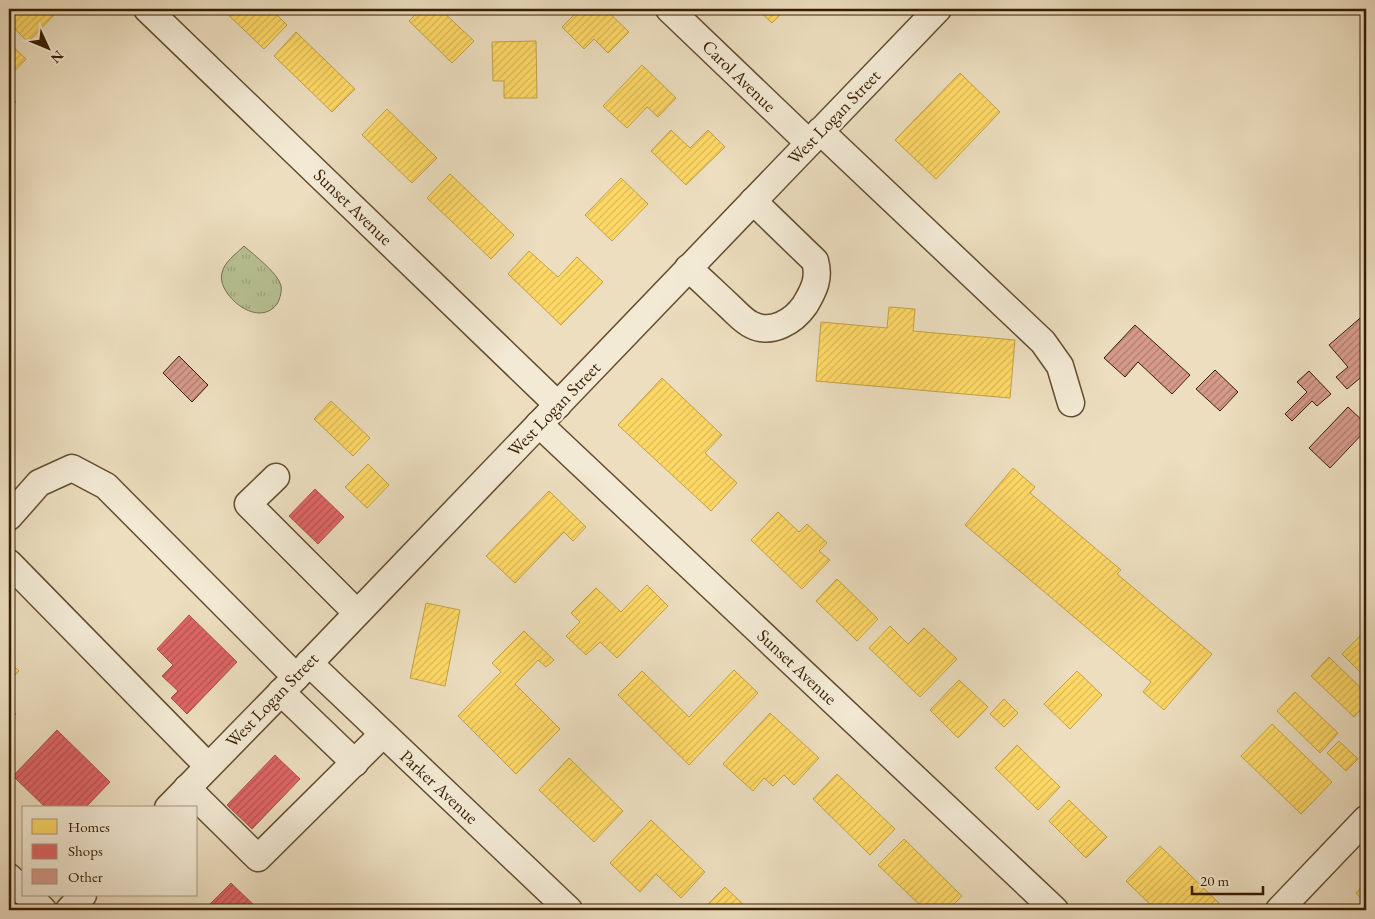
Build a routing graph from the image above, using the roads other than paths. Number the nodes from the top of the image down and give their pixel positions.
1 (148, 9) edge
2 (669, 9) edge
3 (938, 9) edge
4 (815, 137) junction
5 (753, 201) junction
6 (688, 268) junction
7 (1070, 403) dead end
8 (558, 405) junction
9 (539, 424) junction
10 (276, 477) dead end
11 (9, 517) edge
12 (9, 563) edge
13 (357, 613) junction
14 (295, 677) junction
15 (383, 734) junction
16 (355, 763) junction
17 (208, 766) junction
18 (187, 788) junction
19 (170, 806) edge
20 (1366, 819) edge
21 (9, 877) edge
22 (22, 890) edge
23 (29, 896) edge
24 (82, 896) edge
25 (43, 910) edge
26 (69, 910) edge
27 (569, 910) edge
28 (1055, 910) edge
29 (1279, 910) edge

1 - 8 street, Sunset Avenue
2 - 4 street, Carol Avenue
3 - 4 street, West Logan Street
4 - 5 street, West Logan Street
4 - 7 street, Carol Avenue
5 - 6 street, West Logan Street
5 - 6 street
6 - 8 street, West Logan Street
8 - 9 street, West Logan Street
9 - 13 street, West Logan Street
9 - 28 street, Sunset Avenue
10 - 13 street
11 - 14 street
12 - 17 street
13 - 14 street, West Logan Street
14 - 15 street, Parker Avenue
14 - 16 street
14 - 17 street, West Logan Street
15 - 16 street
15 - 27 street, Parker Avenue
16 - 18 street
17 - 18 street, West Logan Street
18 - 19 street, West Logan Street
20 - 29 street
21 - 22 street
23 - 25 street
24 - 26 street

